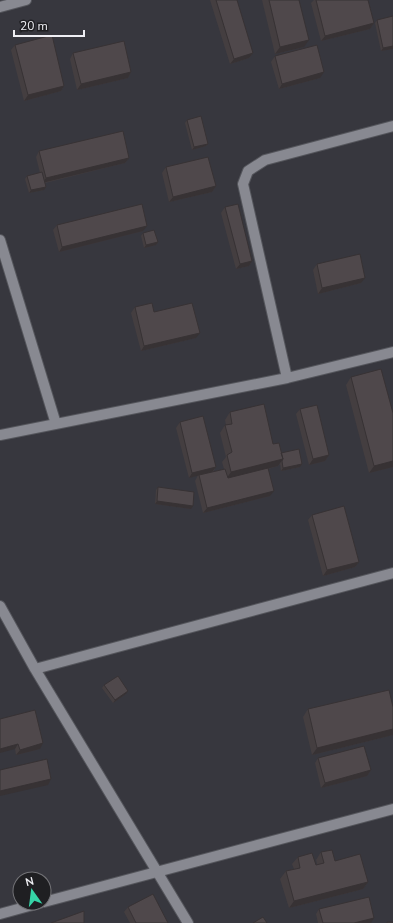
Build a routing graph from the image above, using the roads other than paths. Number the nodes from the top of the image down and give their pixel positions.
1 (26, 0) edge
2 (0, 7) edge
3 (393, 126) edge
4 (0, 240) edge
5 (393, 352) edge
6 (287, 378) junction
7 (56, 424) junction
8 (0, 435) edge
9 (393, 573) edge
10 (0, 606) edge
11 (35, 669) junction
12 (393, 809) edge
13 (156, 871) junction
14 (52, 900) edge
15 (12, 911) edge
16 (0, 914) edge
17 (188, 923) edge

1 - 2 street
3 - 6 street
4 - 7 street
5 - 6 street
6 - 7 street
7 - 8 street
9 - 11 street
10 - 11 street
11 - 13 street
12 - 13 street
13 - 14 street
13 - 17 street
15 - 16 street

